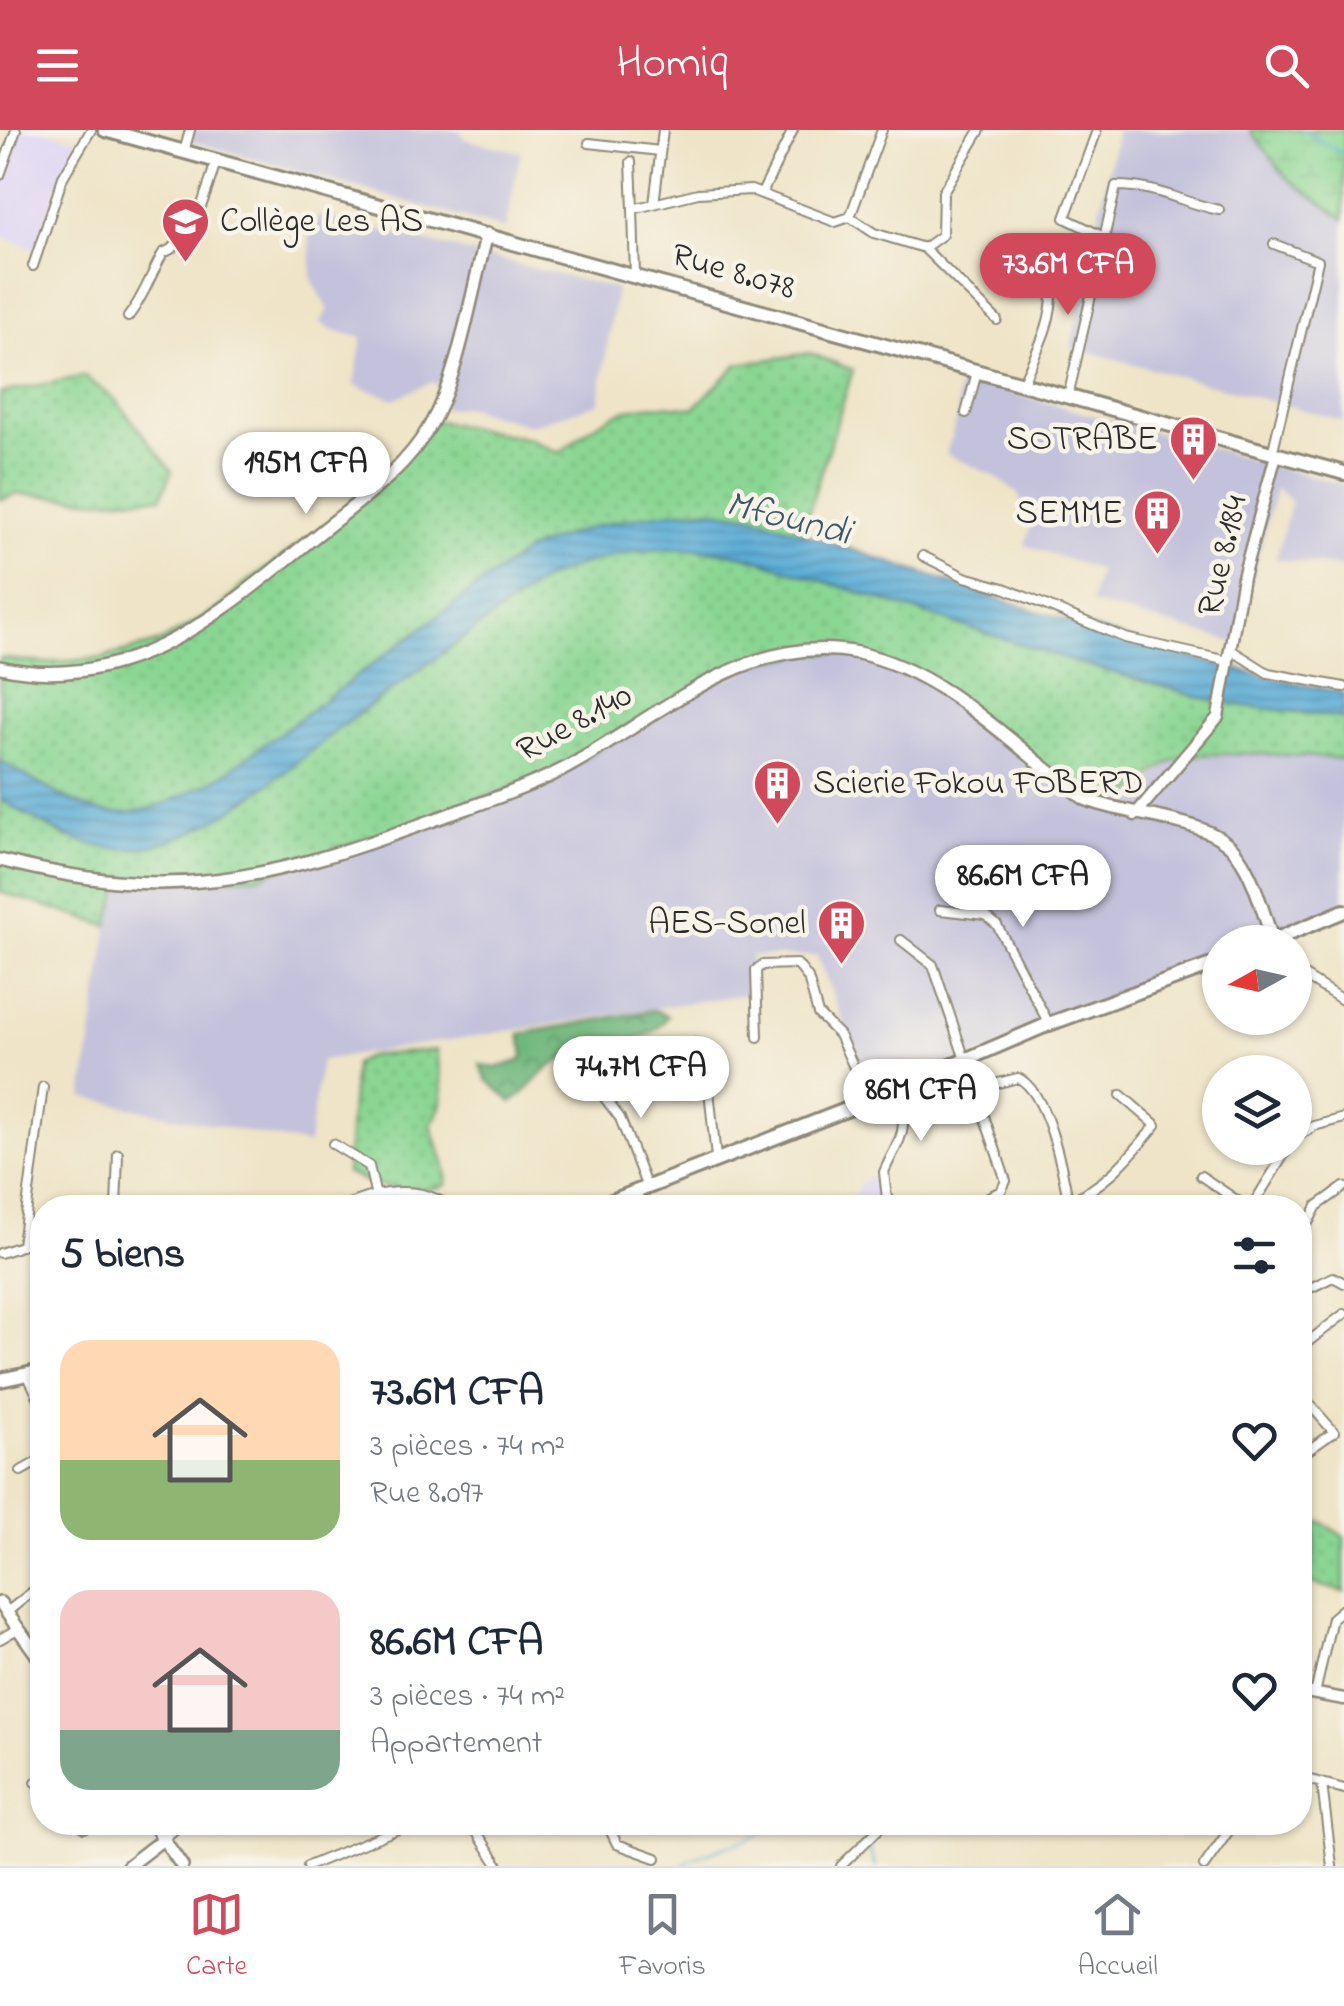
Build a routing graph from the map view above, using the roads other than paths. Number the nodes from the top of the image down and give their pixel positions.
1 (16, 130) edge
2 (92, 130) edge
3 (190, 130) edge
4 (663, 130) edge
5 (793, 130) edge
6 (882, 130) edge
7 (980, 130) edge
8 (115, 131) edge
9 (1096, 133) dead end
10 (589, 143) dead end
11 (660, 151) junction
12 (184, 152) junction
13 (216, 161) junction
14 (631, 162) dead end
15 (0, 176) edge
16 (762, 194) junction
17 (654, 204) junction
18 (633, 210) junction
19 (1219, 210) dead end
20 (850, 217) junction
21 (487, 234) junction
22 (1106, 238) junction
23 (1274, 244) dead end
24 (924, 248) junction
25 (32, 266) dead end
26 (1036, 266) dead end
27 (635, 276) junction
28 (128, 317) dead end
29 (996, 320) dead end
30 (976, 372) junction
31 (1022, 384) junction
32 (1068, 397) junction
33 (966, 414) dead end
34 (1274, 454) junction
35 (1344, 473) edge
36 (924, 556) dead end
37 (1229, 660) junction
38 (0, 667) edge
39 (1344, 686) edge
40 (1134, 815) junction
41 (0, 860) edge
42 (940, 910) dead end
43 (1344, 912) edge
44 (1264, 925) edge
45 (1312, 925) edge
46 (901, 940) dead end
47 (1202, 969) edge
48 (1312, 981) edge
49 (1344, 1001) edge
50 (1049, 1024) junction
51 (758, 1038) dead end
52 (695, 1043) dead end
53 (968, 1060) junction
54 (592, 1080) dead end
55 (43, 1087) dead end
56 (976, 1089) junction
57 (893, 1091) junction
58 (1122, 1095) dead end
59 (850, 1107) junction
60 (1344, 1118) edge
61 (1312, 1127) edge
62 (333, 1144) dead end
63 (118, 1154) dead end
64 (716, 1158) junction
65 (1277, 1165) edge
66 (1201, 1176) dead end
67 (646, 1185) junction
68 (1344, 1187) edge
69 (375, 1192) junction
70 (116, 1195) edge
71 (368, 1195) edge
72 (404, 1195) edge
73 (623, 1195) edge
74 (887, 1195) edge
75 (991, 1195) edge
76 (1067, 1195) edge
77 (1084, 1195) edge
78 (1230, 1195) edge
79 (1258, 1195) edge
80 (1312, 1216) edge
81 (30, 1243) edge
82 (22, 1246) junction
83 (0, 1252) edge
84 (1344, 1283) edge
85 (1312, 1287) edge
86 (1344, 1314) edge
87 (1312, 1339) edge
88 (28, 1374) joint
89 (30, 1378) edge
90 (0, 1380) edge
91 (1312, 1407) edge
92 (1344, 1424) edge
93 (1334, 1432) junction
94 (1312, 1448) edge
95 (30, 1466) edge
96 (21, 1471) dead end
97 (30, 1591) edge
98 (4, 1607) edge
99 (1344, 1608) edge
100 (19, 1628) junction
101 (0, 1639) edge
102 (30, 1644) edge
103 (1312, 1694) edge
104 (1315, 1694) junction
105 (1344, 1699) edge
106 (1312, 1781) edge
107 (1322, 1784) junction
108 (1344, 1789) edge
109 (161, 1835) edge
110 (170, 1835) edge
111 (383, 1835) edge
112 (478, 1835) edge
113 (616, 1835) edge
114 (873, 1835) edge
115 (1226, 1835) edge
116 (164, 1840) junction
117 (656, 1858) dead end
118 (128, 1866) edge
119 (182, 1866) edge
120 (308, 1866) edge
121 (498, 1866) edge
122 (841, 1866) edge
123 (1204, 1866) edge
124 (1332, 1866) edge

1 - 15 street
2 - 25 street
3 - 12 street
4 - 11 street
5 - 16 street
6 - 20 street
7 - 24 street
8 - 12 main road, Rue 8.078
9 - 22 street
10 - 11 street
11 - 17 street
12 - 13 main road, Rue 8.078
13 - 21 main road, Rue 8.078
13 - 28 street
14 - 18 street
16 - 17 street
16 - 20 street
17 - 18 street
18 - 27 street
19 - 22 street
20 - 24 street
21 - 27 main road, Rue 8.078
21 - 38 main road
22 - 32 street
23 - 34 street
24 - 29 street
26 - 31 street
27 - 30 main road, Rue 8.078
30 - 31 main road, Rue 8.078
30 - 33 street
31 - 32 main road, Rue 8.078
32 - 34 main road, Rue 8.078
34 - 35 main road, Rue 8.078
34 - 37 street, Rue 8.184
36 - 37 street
37 - 39 street
37 - 40 street, Rue 8.184
40 - 41 main road, Rue 8.140
40 - 44 main road, Rue 8.140
42 - 50 street
43 - 45 main road
46 - 53 street
47 - 50 main road
48 - 49 street
50 - 53 main road
51 - 59 street
52 - 64 street
53 - 56 street
53 - 57 main road
54 - 67 street
55 - 82 street
56 - 75 street
56 - 76 street
57 - 59 main road
57 - 74 street
58 - 77 street
59 - 64 main road
60 - 61 street
62 - 69 street
63 - 70 street
64 - 67 main road
65 - 79 street
66 - 78 street
67 - 73 main road
68 - 80 street
69 - 71 street
69 - 72 street
81 - 82 street
82 - 83 street
84 - 85 street
86 - 87 street
88 - 89 street
88 - 90 main road
91 - 93 street
92 - 93 street
93 - 94 street
95 - 96 street
97 - 98 street
98 - 100 main road
99 - 104 street
100 - 101 street
100 - 102 main road
103 - 104 street
104 - 105 street
106 - 107 street
107 - 108 street
107 - 124 street
109 - 116 main road
110 - 116 street
111 - 120 street
112 - 121 street
113 - 117 street
114 - 122 street
115 - 123 street
116 - 118 main road
116 - 119 main road

